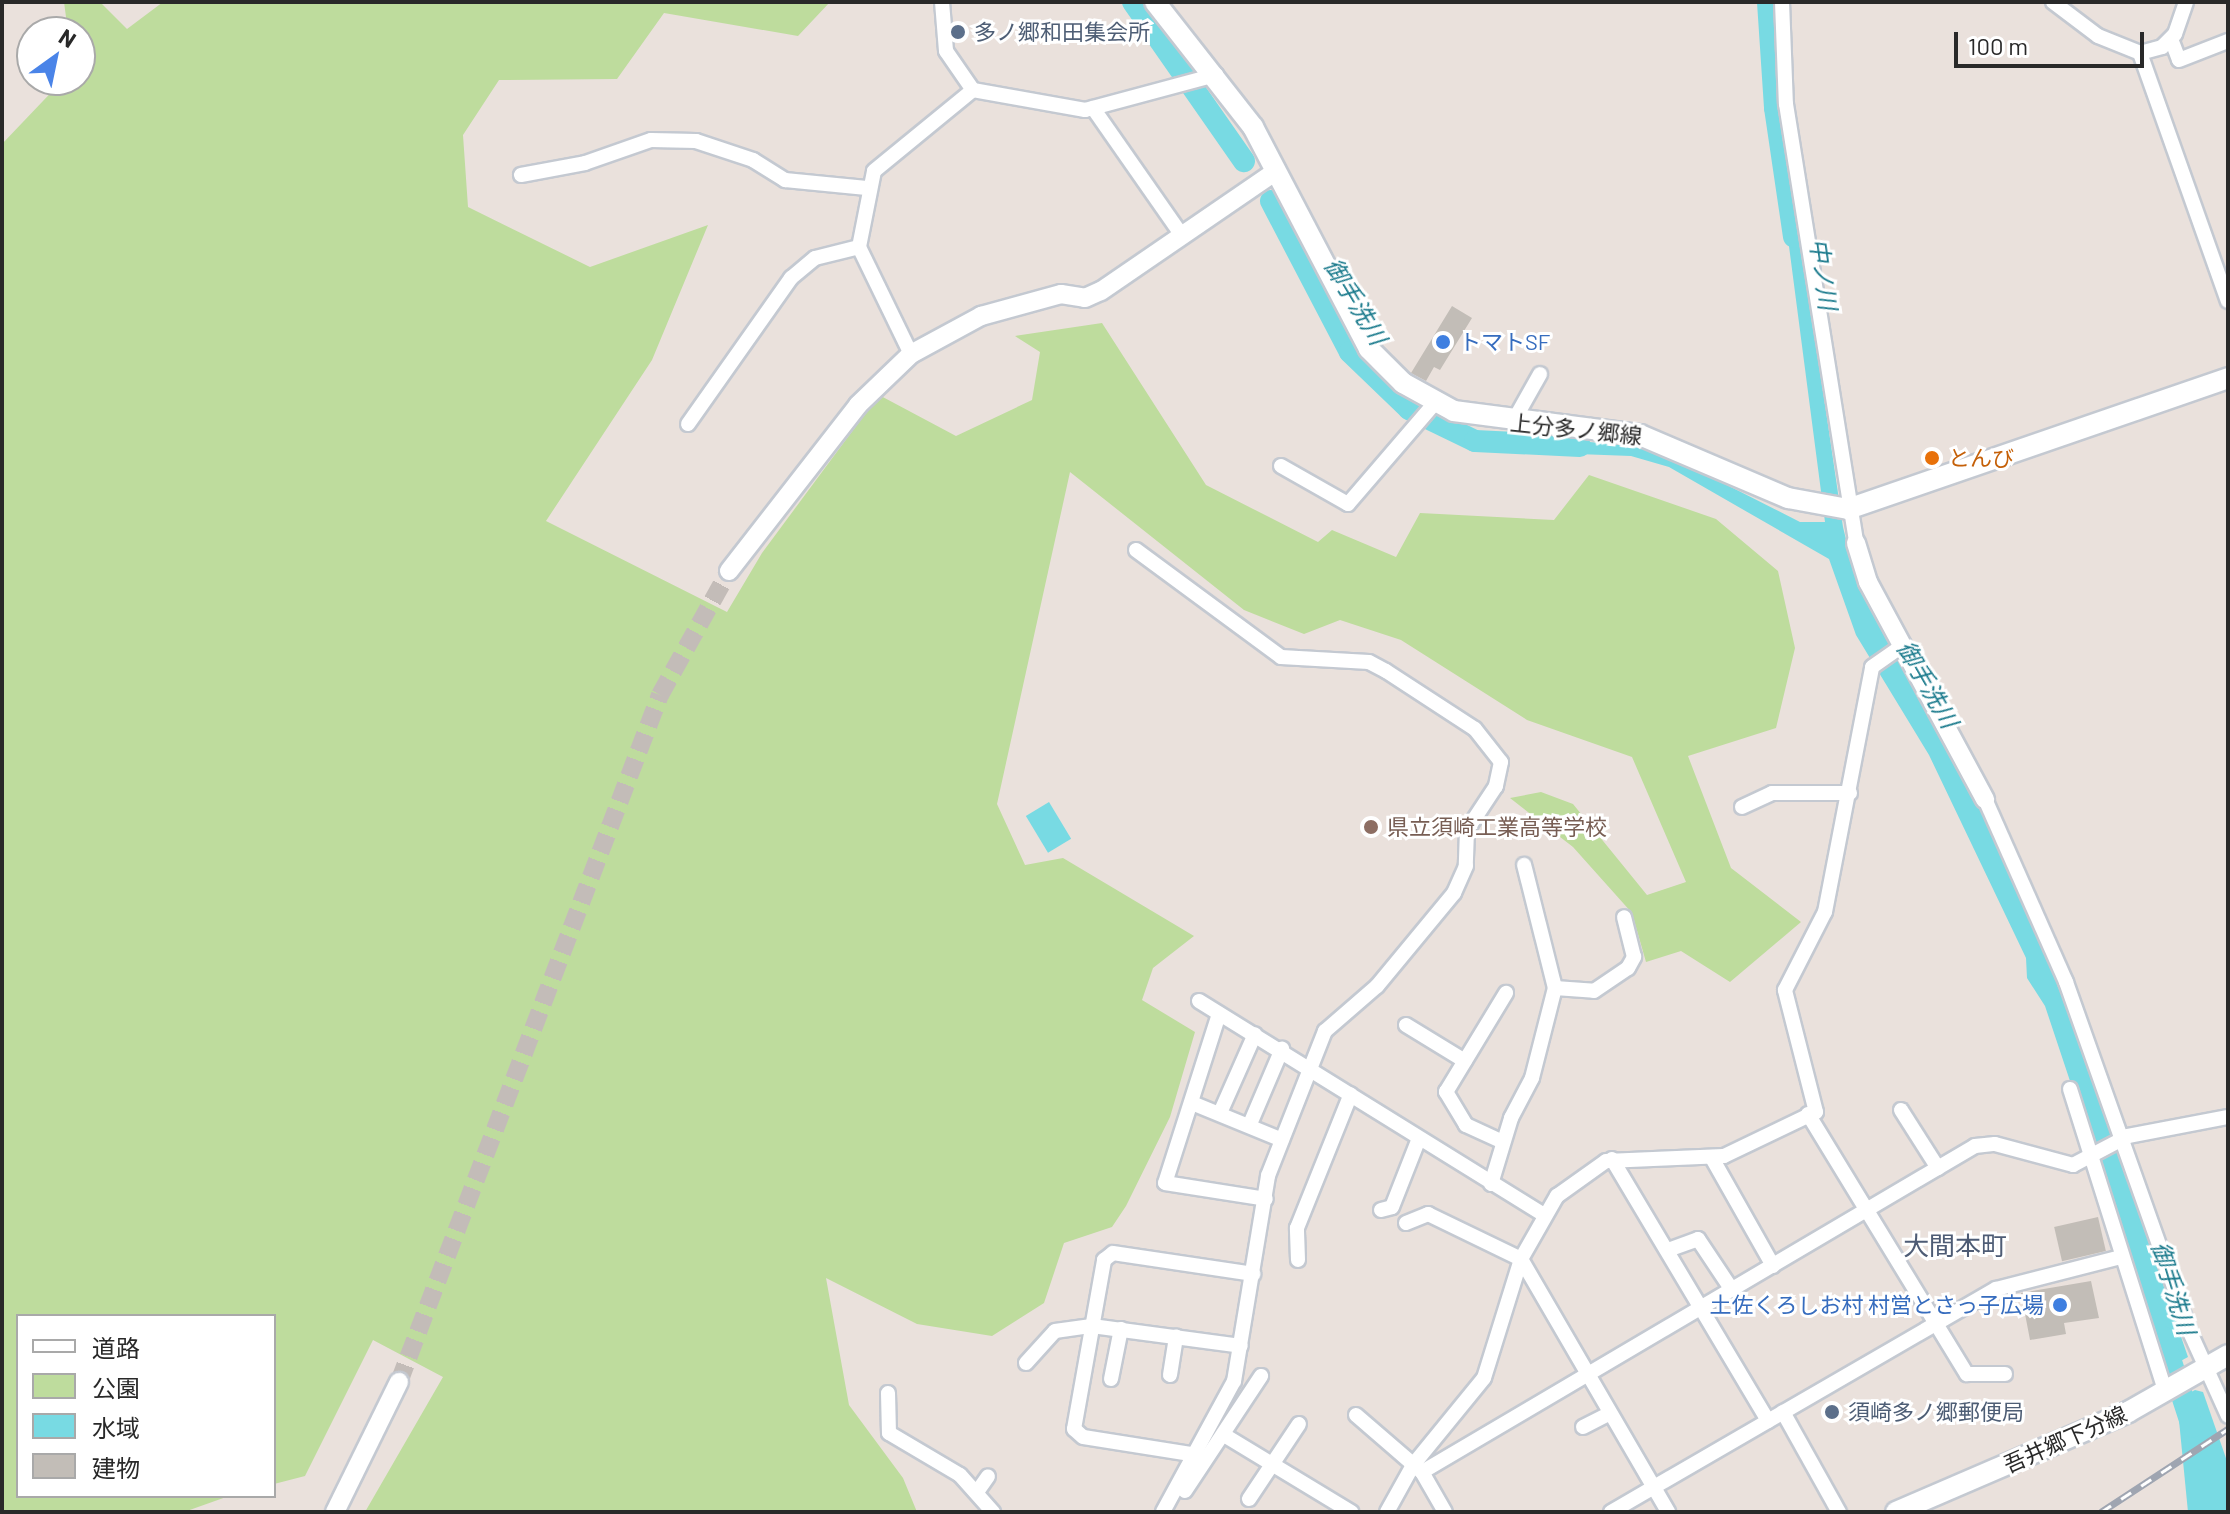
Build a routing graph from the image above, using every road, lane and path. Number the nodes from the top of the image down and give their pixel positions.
1 (942, 2) edge
2 (1155, 2) edge
3 (1782, 2) edge
4 (2053, 2) edge
5 (2186, 2) edge
6 (2171, 39) junction
7 (2228, 41) edge
8 (2140, 53) junction
9 (1209, 77) junction
10 (973, 90) junction
11 (1093, 108) junction
12 (1276, 171) junction
13 (521, 175) dead end
14 (867, 188) junction
15 (1181, 234) junction
16 (859, 247) junction
17 (2228, 301) edge
18 (911, 354) junction
19 (1540, 374) dead end
20 (2228, 378) edge
21 (1431, 407) junction
22 (1513, 422) junction
23 (688, 424) dead end
24 (1281, 466) dead end
25 (1836, 508) junction
26 (1856, 543) joint
27 (1136, 550) dead end
28 (729, 571) tunnel mouth
29 (1900, 648) junction
30 (1850, 793) junction
31 (1985, 799) joint
32 (1742, 807) dead end
33 (1524, 865) dead end
34 (1624, 917) dead end
35 (1555, 988) junction
36 (1506, 993) dead end
37 (1199, 1001) dead end
38 (1219, 1014) junction
39 (1406, 1025) dead end
40 (1255, 1034) junction
41 (1282, 1049) junction
42 (1465, 1061) junction
43 (1312, 1068) junction
44 (2070, 1089) dead end
45 (1351, 1094) junction
46 (1192, 1103) junction
47 (1901, 1110) dead end
48 (1220, 1113) junction
49 (1808, 1114) junction
50 (2228, 1117) edge
51 (1250, 1124) junction
52 (1282, 1140) junction
53 (2120, 1140) junction
54 (1418, 1141) junction
55 (1503, 1142) junction
56 (2093, 1156) junction
57 (1712, 1158) junction
58 (1612, 1159) junction
59 (1938, 1168) junction
60 (1491, 1184) junction
61 (1266, 1199) junction
62 (1381, 1210) dead end
63 (1866, 1211) junction
64 (1542, 1214) junction
65 (1406, 1223) dead end
66 (1668, 1250) junction
67 (2121, 1257) junction
68 (1521, 1259) junction
69 (1298, 1260) dead end
70 (1773, 1266) junction
71 (1253, 1274) junction
72 (1732, 1290) junction
73 (1702, 1309) junction
74 (1935, 1325) junction
75 (1092, 1326) junction
76 (1121, 1329) junction
77 (1176, 1336) junction
78 (1241, 1346) junction
79 (2228, 1355) edge
80 (1026, 1363) dead end
81 (2202, 1370) junction
82 (2005, 1374) dead end
83 (1170, 1375) dead end
84 (1261, 1376) dead end
85 (1590, 1377) junction
86 (1111, 1379) dead end
87 (399, 1382) tunnel mouth
88 (2168, 1389) junction
89 (888, 1393) dead end
90 (1783, 1412) junction
91 (1610, 1413) junction
92 (1356, 1415) dead end
93 (2228, 1416) edge
94 (1768, 1421) junction
95 (1299, 1424) dead end
96 (1583, 1427) dead end
97 (1224, 1435) junction
98 (1197, 1455) junction
99 (1270, 1465) junction
100 (1418, 1468) junction
101 (988, 1476) dead end
102 (1653, 1488) junction
103 (977, 1492) junction
104 (1249, 1499) dead end
105 (1168, 1511) edge
106 (335, 1512) edge
107 (993, 1512) edge
108 (1351, 1512) edge
109 (1387, 1512) edge
110 (1445, 1512) edge
111 (1611, 1512) edge
112 (1668, 1512) edge
113 (1839, 1512) edge
114 (1896, 1512) edge

1 - 10 street
2 - 9 main road, 上分多ノ郷線
3 - 25 street
4 - 8 street
5 - 6 street
6 - 7 street
6 - 8 street
8 - 17 street
9 - 11 street
9 - 12 main road, 上分多ノ郷線
10 - 11 street
10 - 14 street
11 - 15 street
12 - 15 street
12 - 21 main road, 上分多ノ郷線
13 - 14 street
14 - 16 street
15 - 18 street
16 - 18 street
16 - 23 street
18 - 28 street
19 - 22 street
20 - 25 main road
21 - 22 main road, 上分多ノ郷線
21 - 24 street
22 - 25 main road, 上分多ノ郷線
25 - 26 street
26 - 29 street
27 - 43 street
29 - 30 street
29 - 31 street
30 - 32 street
30 - 49 street
31 - 53 street
33 - 35 street
34 - 35 street
35 - 55 street
36 - 42 street
37 - 38 street
38 - 40 street
38 - 46 street
39 - 42 street
40 - 41 street
40 - 48 street
41 - 43 street
41 - 51 street
42 - 55 street
43 - 45 street
43 - 52 street
44 - 56 street
45 - 54 street
45 - 69 street
46 - 48 street
46 - 61 street
47 - 59 street
48 - 51 street
49 - 57 street
49 - 63 street
50 - 53 street
51 - 52 street
52 - 61 street
53 - 56 street
53 - 81 street
54 - 60 street
54 - 62 street
55 - 60 street
56 - 59 street
56 - 67 street
57 - 58 street
57 - 70 street
58 - 64 street
58 - 66 street
59 - 63 street
60 - 64 street
61 - 71 street
63 - 70 street
63 - 74 street
64 - 68 street
65 - 68 street
66 - 72 street
66 - 73 street
67 - 74 street
67 - 88 street
68 - 85 street
68 - 100 street
70 - 72 street
71 - 75 street
71 - 78 street
72 - 73 street
73 - 85 street
73 - 94 street
74 - 82 street
74 - 90 street
75 - 76 street
75 - 80 street
75 - 98 street
76 - 77 street
76 - 86 street
77 - 78 street
77 - 83 street
78 - 98 street
79 - 81 main road, 吾井郷下分線
81 - 88 main road, 吾井郷下分線
81 - 93 street
84 - 97 street
85 - 91 street
85 - 100 street
87 - 106 street
88 - 114 main road, 吾井郷下分線
89 - 103 street
90 - 94 street
90 - 113 street
91 - 96 street
91 - 102 street
92 - 100 street
94 - 102 street
95 - 99 street
97 - 99 street
97 - 105 street
98 - 105 street
99 - 104 street
99 - 108 street
100 - 109 street
100 - 110 street
101 - 103 street
102 - 111 street
102 - 112 street
103 - 107 street

